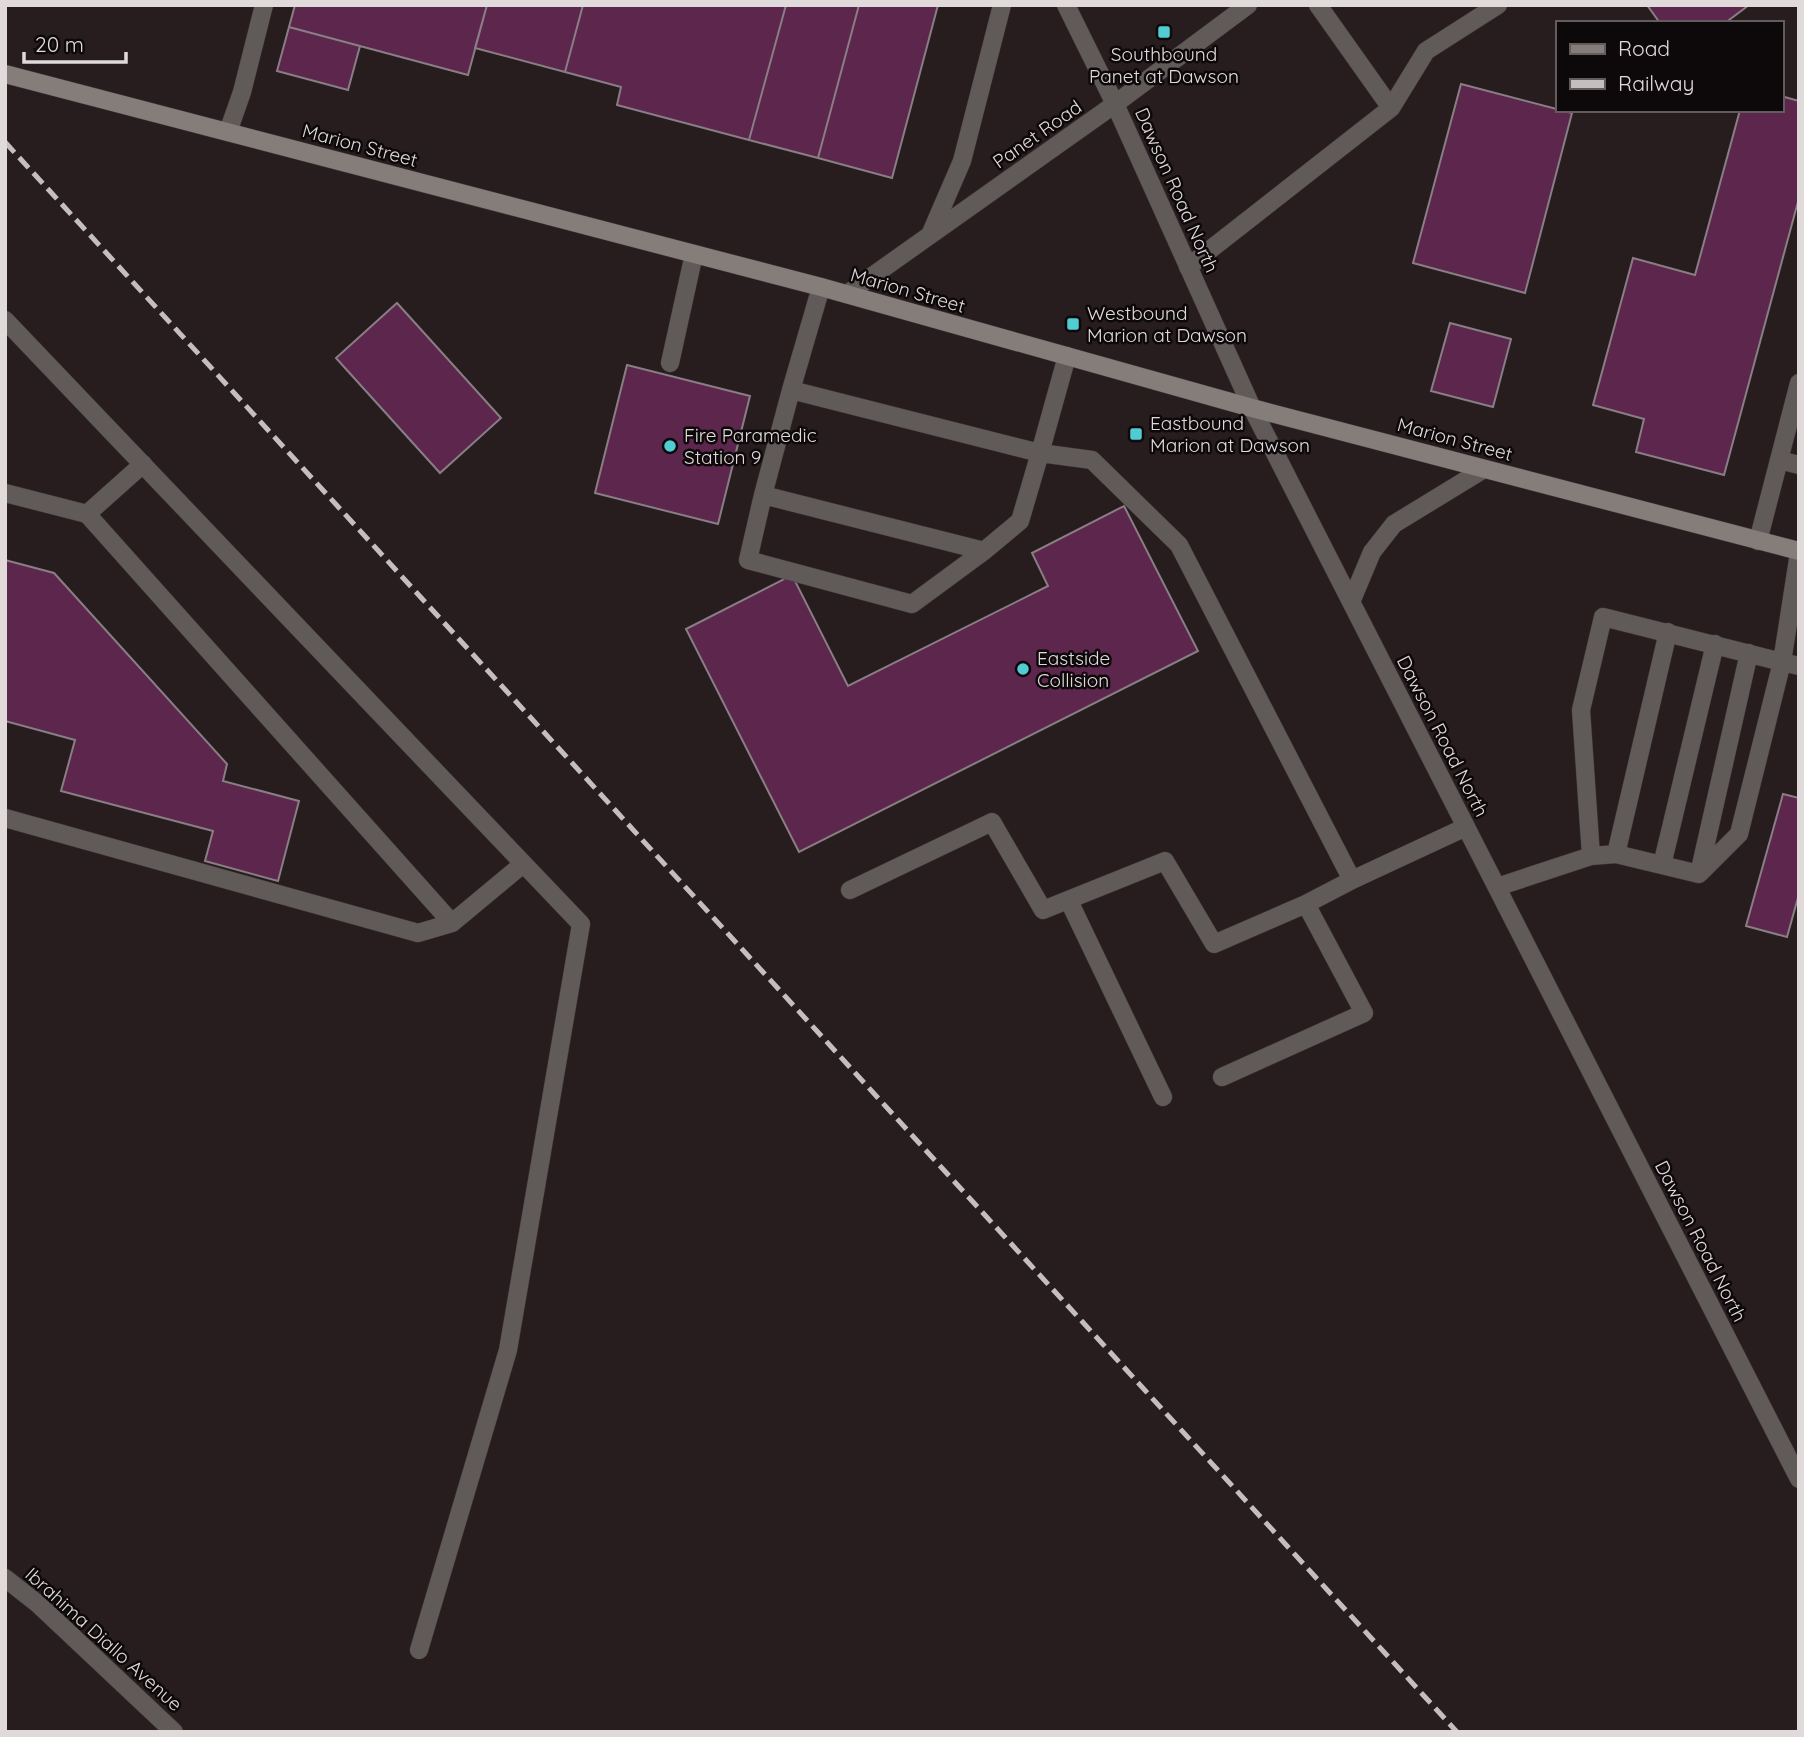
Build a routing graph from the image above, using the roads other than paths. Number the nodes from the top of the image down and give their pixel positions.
1 (264, 5) edge
2 (1002, 5) edge
3 (1066, 5) edge
4 (1248, 5) edge
5 (1318, 5) edge
6 (1498, 5) edge
7 (5, 74) edge
8 (1115, 104) junction
9 (1391, 108) junction
10 (228, 132) junction
11 (930, 235) junction
12 (694, 254) junction
13 (1188, 267) junction
14 (821, 287) junction
15 (847, 294) junction
16 (5, 320) edge
17 (1067, 356) junction
18 (670, 363) dead end
19 (1799, 383) edge
20 (791, 390) junction
21 (1252, 408) junction
22 (1040, 453) junction
23 (1779, 460) junction
24 (143, 464) junction
25 (1799, 465) edge
26 (1484, 469) junction
27 (5, 493) edge
28 (763, 495) junction
29 (87, 514) junction
30 (1758, 541) junction
31 (985, 551) junction
32 (1799, 552) edge
33 (1351, 602) junction
34 (1668, 632) junction
35 (1715, 644) junction
36 (1749, 653) junction
37 (1791, 664) edge
38 (5, 818) edge
39 (1466, 827) junction
40 (1616, 854) junction
41 (1591, 856) junction
42 (523, 864) junction
43 (1662, 865) junction
44 (1699, 873) junction
45 (1352, 880) junction
46 (1497, 887) junction
47 (850, 890) dead end
48 (1069, 901) junction
49 (1306, 904) junction
50 (452, 923) junction
51 (1222, 1077) dead end
52 (1163, 1097) dead end
53 (1799, 1479) edge
54 (5, 1578) edge
55 (419, 1650) dead end
56 (174, 1732) edge

1 - 10 street
2 - 11 street
3 - 8 street, Dawson Road North
4 - 8 street, Panet Road
5 - 9 street
6 - 9 street
7 - 10 main road, Marion Street
8 - 11 street, Panet Road
8 - 13 street, Dawson Road North
9 - 13 street
10 - 12 main road, Marion Street
11 - 15 street, Panet Road
12 - 14 main road, Marion Street
12 - 18 street
13 - 21 street, Dawson Road North
14 - 15 main road, Marion Street
14 - 20 street
15 - 17 main road, Marion Street
16 - 24 street
17 - 21 main road, Marion Street
17 - 22 street
19 - 23 street
20 - 22 street
20 - 28 street
21 - 26 main road, Marion Street
21 - 33 street, Dawson Road North
22 - 31 street
22 - 45 street
23 - 25 street
23 - 30 street
24 - 29 street
24 - 42 street
26 - 30 main road, Marion Street
26 - 33 street
27 - 29 street
28 - 31 street
28 - 31 street
29 - 50 street
30 - 32 main road, Marion Street
32 - 37 street
33 - 39 street, Dawson Road North
34 - 35 street
34 - 40 street
34 - 41 street
35 - 36 street
35 - 43 street
36 - 37 street
36 - 44 street
37 - 44 street
38 - 50 street
39 - 45 street
39 - 46 street, Dawson Road North
40 - 41 street
40 - 43 street
41 - 46 street
42 - 50 street
42 - 55 street
43 - 44 street
45 - 49 street
46 - 53 street, Dawson Road North
47 - 48 street
48 - 49 street
48 - 52 street
49 - 51 street
54 - 56 street, Ibrahima Diallo Avenue

